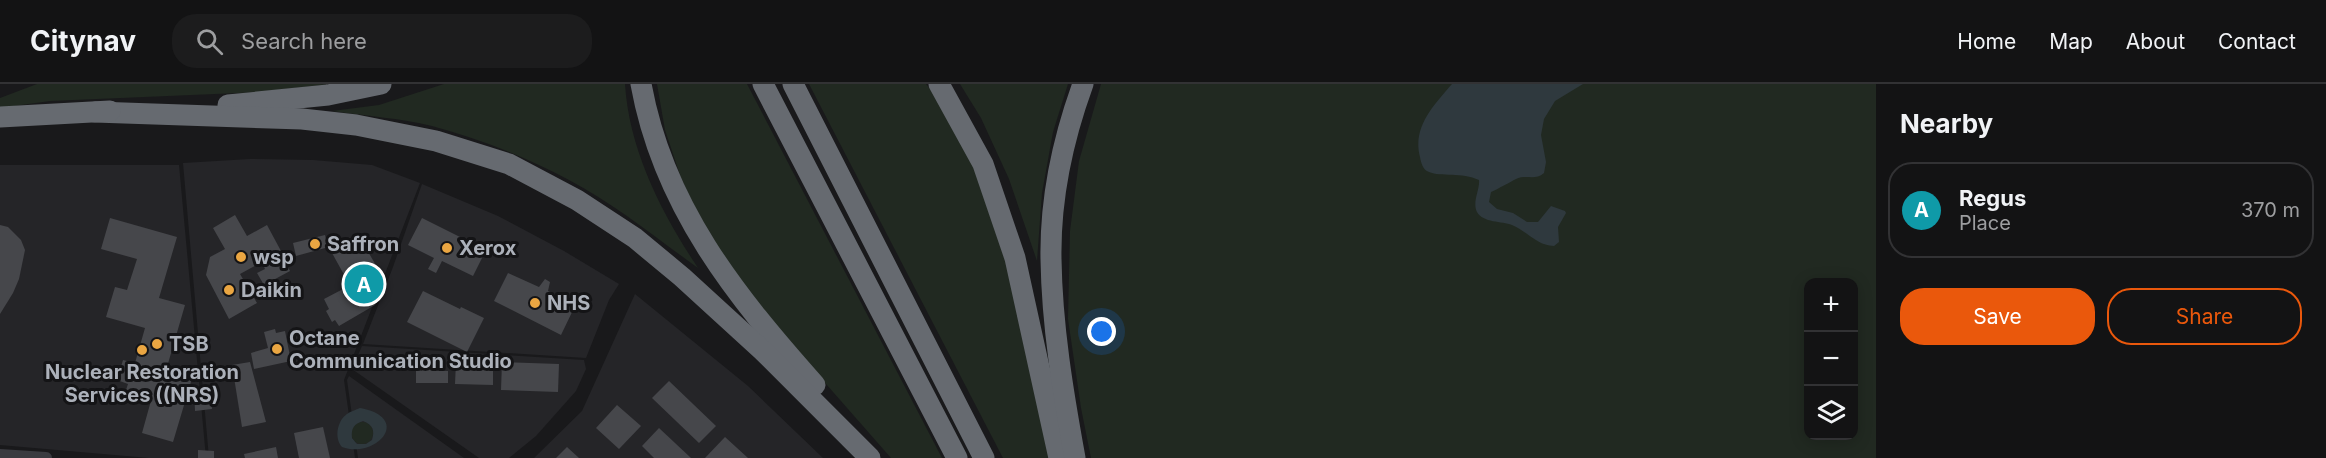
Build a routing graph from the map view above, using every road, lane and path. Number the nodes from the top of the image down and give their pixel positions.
1 (381, 84) edge
2 (641, 84) edge
3 (764, 84) edge
4 (793, 84) edge
5 (939, 84) edge
6 (1083, 84) edge
7 (95, 112) junction
8 (0, 117) edge
9 (0, 455) edge
10 (870, 457) edge
11 (46, 458) edge
12 (957, 458) edge
13 (984, 458) edge
14 (1059, 458) edge
15 (1074, 458) edge

1 - 7 highway
2 - 10 highway
3 - 12 highway
4 - 13 highway
5 - 14 highway
6 - 15 highway
7 - 8 highway
7 - 10 highway
9 - 11 street

